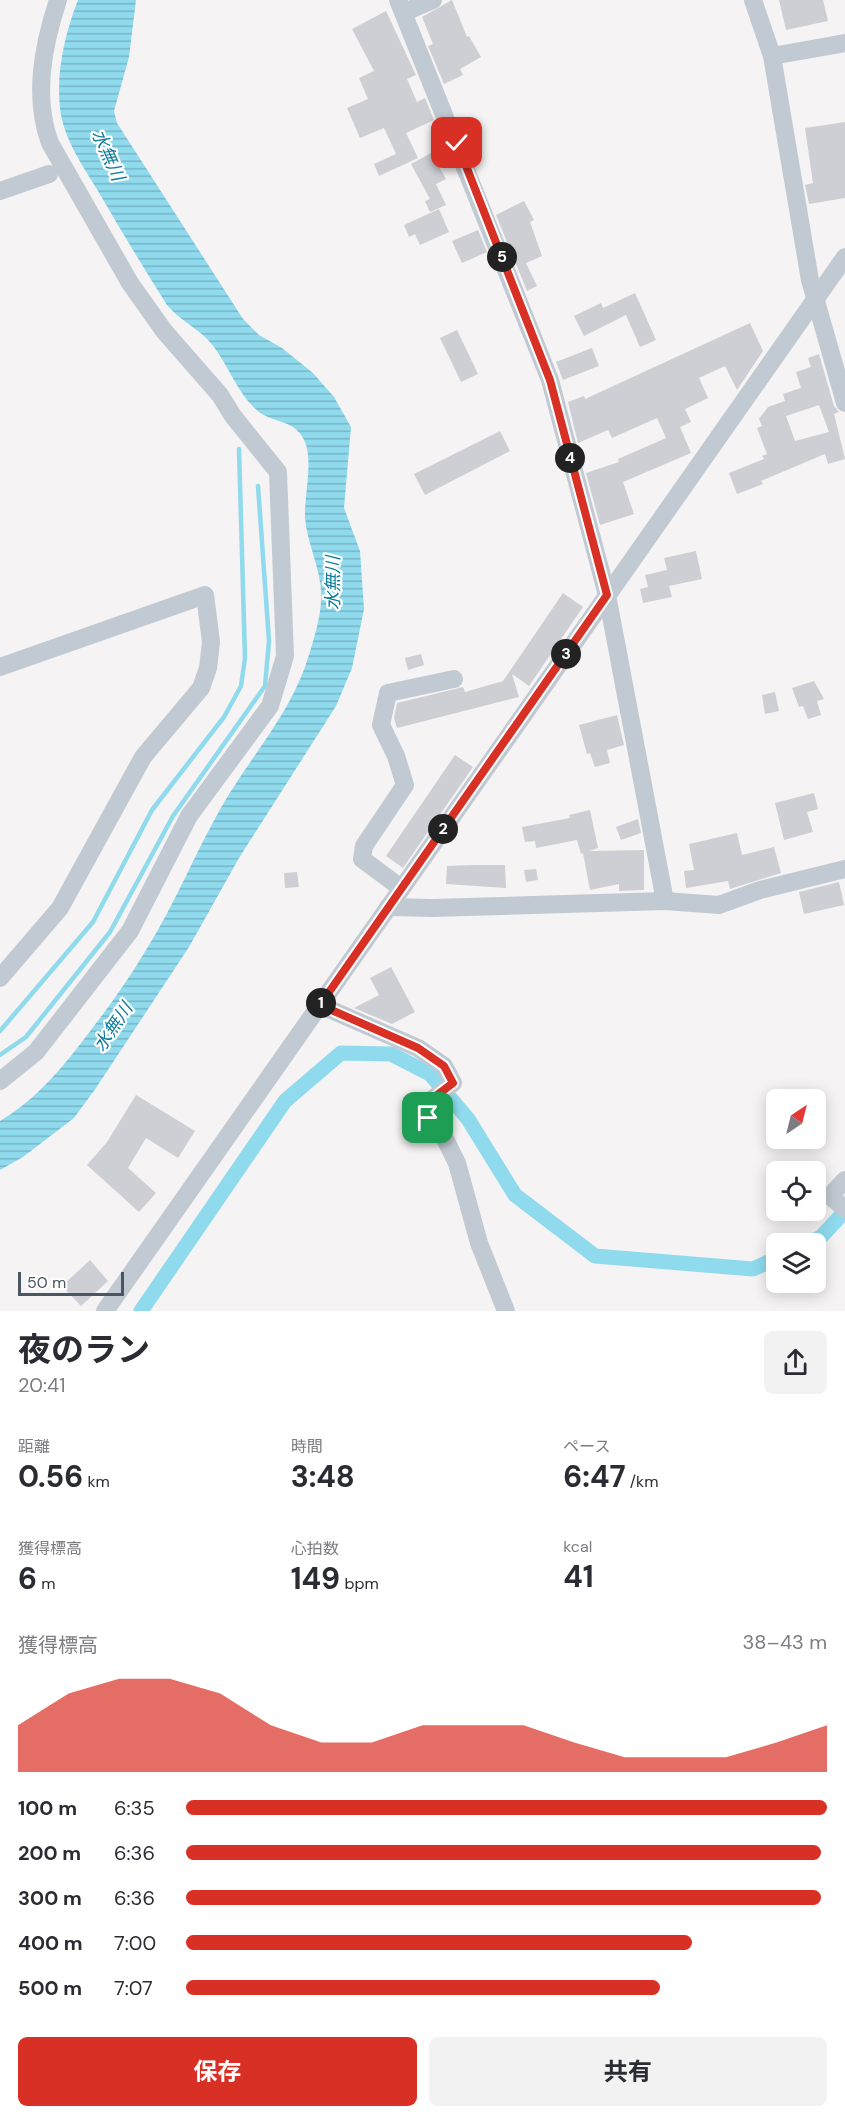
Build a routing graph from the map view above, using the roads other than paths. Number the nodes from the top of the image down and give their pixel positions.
1 (58, 0) edge
2 (433, 0) edge
3 (753, 0) edge
4 (401, 6) edge
5 (845, 43) edge
6 (772, 56) junction
7 (49, 174) dead end
8 (0, 191) edge
9 (845, 257) edge
10 (815, 298) junction
11 (845, 403) edge
12 (607, 595) junction
13 (0, 667) edge
14 (454, 679) dead end
15 (845, 868) edge
16 (401, 888) junction
17 (665, 901) junction
18 (388, 907) junction
19 (0, 978) edge
20 (320, 1005) junction
21 (0, 1081) edge
22 (845, 1180) edge
23 (845, 1209) edge
24 (105, 1311) edge
25 (506, 1311) edge

1 - 21 street
2 - 4 street
3 - 6 street
4 - 12 street
5 - 6 street
6 - 10 street
7 - 8 street
9 - 10 street
10 - 11 street
10 - 12 street
12 - 16 street
12 - 17 street
13 - 19 street
14 - 16 street
15 - 17 street
16 - 18 street
17 - 18 street
18 - 20 street
20 - 24 street
20 - 25 street
22 - 23 street

